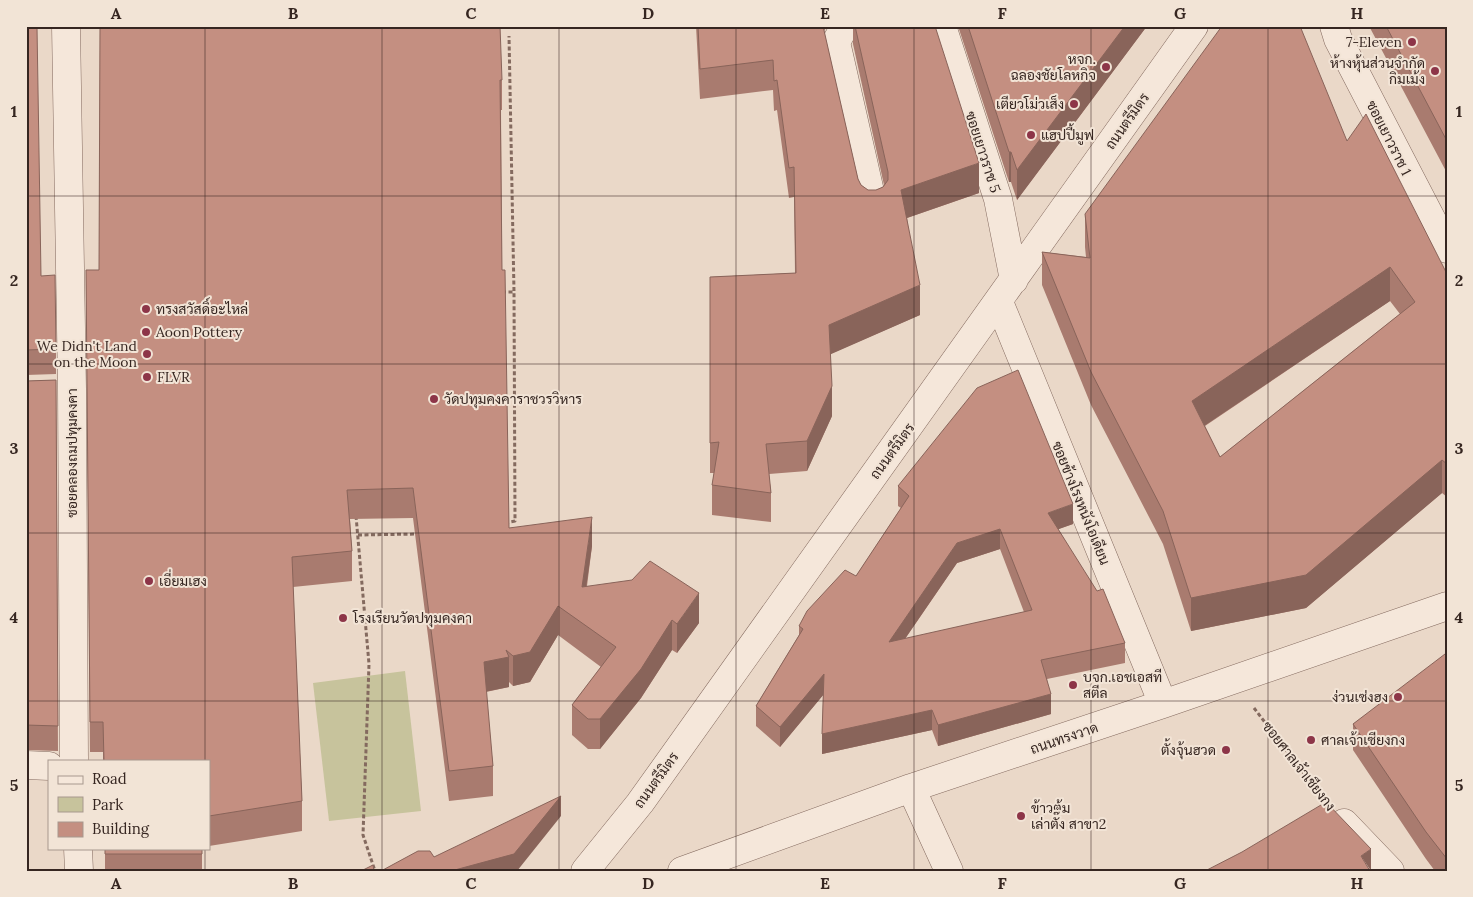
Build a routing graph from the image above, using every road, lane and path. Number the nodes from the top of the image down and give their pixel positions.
1 (66, 26) edge
2 (845, 26) edge
3 (942, 26) edge
4 (1194, 26) edge
5 (1334, 26) edge
6 (510, 36) dead end
7 (873, 205) edge
8 (1447, 249) edge
9 (1014, 280) junction
10 (495, 292) edge
11 (514, 292) junction
12 (999, 302) junction
13 (72, 389) junction
14 (44, 390) edge
15 (356, 516) edge
16 (498, 524) edge
17 (425, 534) edge
18 (358, 535) junction
19 (1447, 606) edge
20 (1233, 680) junction
21 (1163, 704) junction
22 (74, 760) edge
23 (26, 765) edge
24 (48, 766) edge
25 (911, 788) junction
26 (1330, 808) joint
27 (78, 850) edge
28 (79, 871) edge
29 (375, 871) edge
30 (585, 871) edge
31 (682, 871) edge
32 (949, 871) edge
33 (1390, 871) edge

1 - 13 street, ซอยคลองถมปทุมคงคา
2 - 7 street
3 - 9 street, ซอยเยาวราช 5
4 - 9 street, ถนนตรีมิตร
5 - 8 street, ซอยเยาวราช 1
6 - 11 path
9 - 12 street, ถนนตรีมิตร
10 - 11 path
11 - 16 path
12 - 21 street, ซอยข้างโรงหนังโอเดียน
12 - 30 street, ถนนตรีมิตร
13 - 14 street
13 - 22 street, ซอยคลองถมปทุมคงคา
15 - 18 path
17 - 18 path
18 - 29 path
19 - 20 street, ถนนทรงวาด
20 - 21 street, ถนนทรงวาด
20 - 26 path, ซอยศาลเจ้าเชียงกง
21 - 25 street, ถนนทรงวาด
23 - 24 street
25 - 31 street, ถนนทรงวาด
25 - 32 street
26 - 33 street, ซอยศาลเจ้าเชียงกง
27 - 28 street

